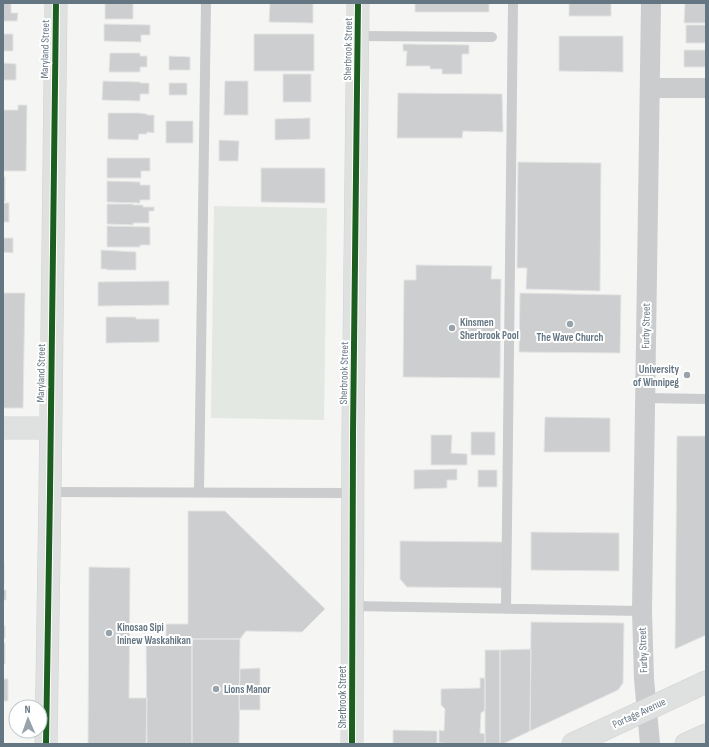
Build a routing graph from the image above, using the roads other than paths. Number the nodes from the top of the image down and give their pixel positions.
1 (56, 3) edge
2 (206, 3) edge
3 (358, 3) edge
4 (513, 3) edge
5 (651, 3) edge
6 (358, 36) junction
7 (492, 37) dead end
8 (650, 88) junction
9 (706, 88) edge
10 (645, 398) junction
11 (706, 399) edge
12 (3, 428) edge
13 (51, 428) junction
14 (50, 492) junction
15 (199, 492) junction
16 (353, 493) junction
17 (352, 606) junction
18 (506, 609) junction
19 (642, 611) junction
20 (706, 682) edge
21 (647, 710) junction
22 (46, 744) edge
23 (352, 744) edge
24 (573, 744) edge
25 (650, 744) edge

1 - 13 main road, Maryland Street
2 - 15 lane
3 - 6 main road, Sherbrook Street
4 - 18 lane
5 - 8 street, Furby Street
6 - 7 lane
6 - 16 main road, Sherbrook Street
8 - 9 street
8 - 10 street, Furby Street
10 - 11 lane
10 - 19 street, Furby Street
12 - 13 main road
13 - 14 main road, Maryland Street
14 - 15 lane
14 - 22 main road, Maryland Street
15 - 16 lane
16 - 17 main road, Sherbrook Street
17 - 18 lane
17 - 23 main road, Sherbrook Street
18 - 19 lane
19 - 21 street, Furby Street
20 - 21 main road, Portage Avenue
21 - 24 main road, Portage Avenue
21 - 25 street, Furby Street

